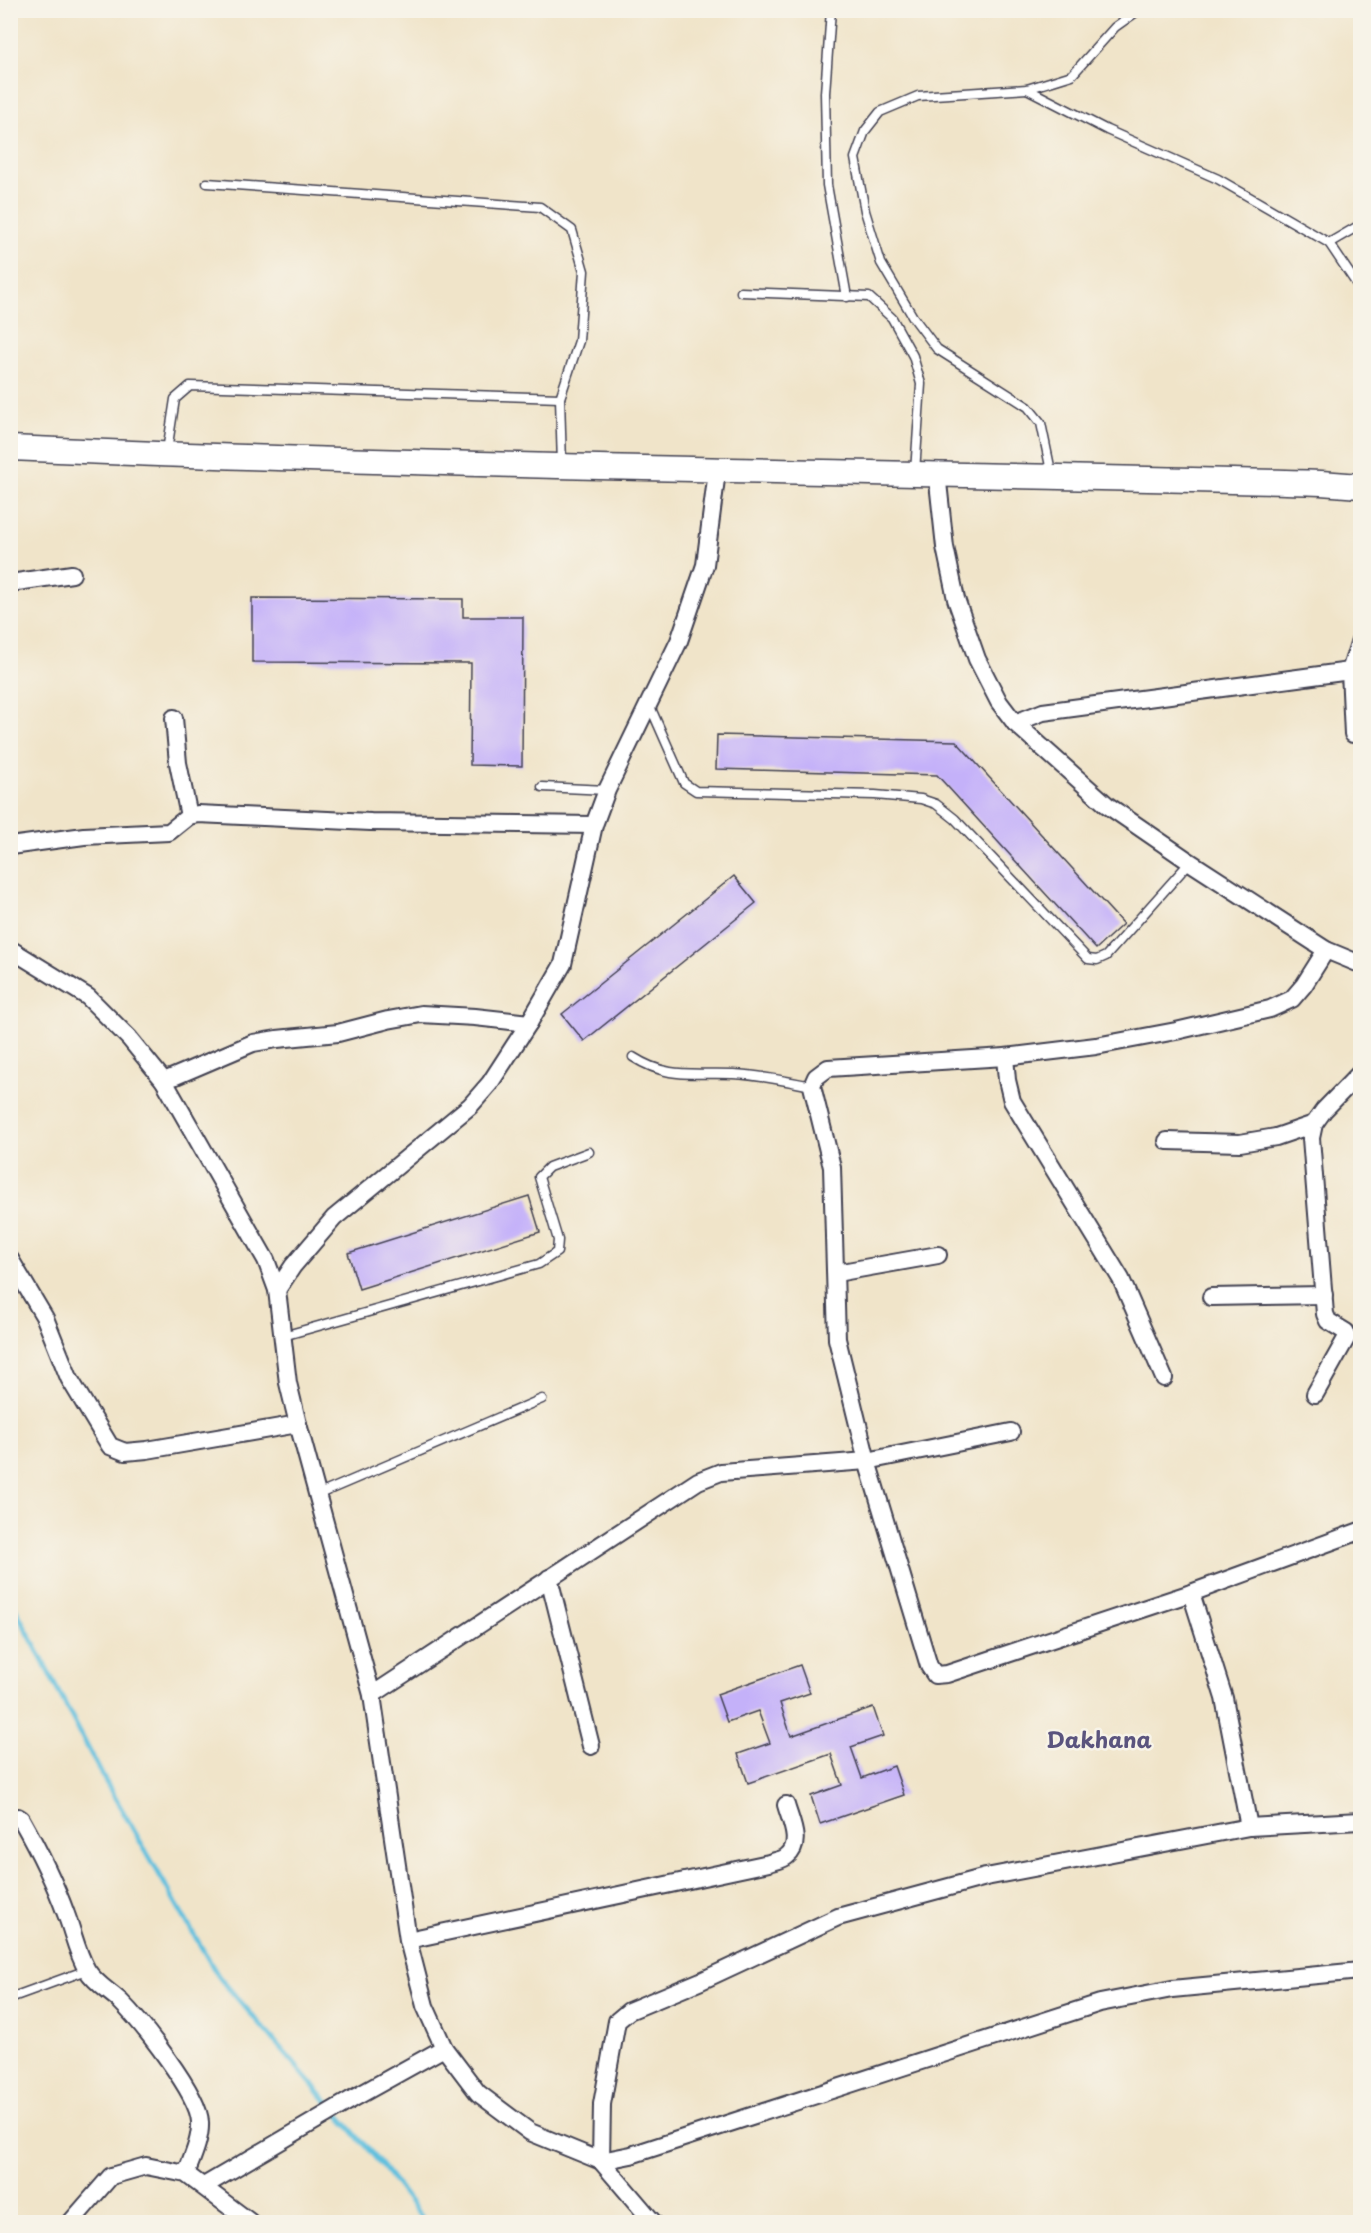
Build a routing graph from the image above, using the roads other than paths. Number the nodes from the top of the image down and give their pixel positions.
1 (831, 10) edge
2 (1139, 10) edge
3 (1026, 89) junction
4 (207, 183) dead end
5 (1360, 225) edge
6 (1329, 243) junction
7 (1360, 289) edge
8 (741, 292) dead end
9 (847, 297) junction
10 (560, 398) junction
11 (10, 448) edge
12 (166, 455) junction
13 (562, 466) junction
14 (717, 471) junction
15 (926, 473) junction
16 (1053, 476) junction
17 (1360, 486) edge
18 (72, 574) dead end
19 (10, 583) edge
20 (1360, 640) edge
21 (1350, 671) junction
22 (649, 704) junction
23 (174, 718) dead end
24 (1015, 723) junction
25 (1353, 734) dead end
26 (542, 787) dead end
27 (607, 790) junction
28 (189, 816) junction
29 (594, 825) junction
30 (10, 846) edge
31 (1190, 862) junction
32 (10, 950) edge
33 (1326, 950) junction
34 (1360, 964) edge
35 (529, 1023) junction
36 (1005, 1056) junction
37 (633, 1057) dead end
38 (1360, 1073) edge
39 (164, 1081) junction
40 (812, 1086) junction
41 (1314, 1124) junction
42 (1167, 1141) dead end
43 (589, 1152) dead end
44 (938, 1255) dead end
45 (10, 1259) edge
46 (836, 1273) junction
47 (277, 1290) junction
48 (1324, 1295) junction
49 (1211, 1297) dead end
50 (283, 1336) junction
51 (1164, 1378) dead end
52 (1315, 1394) dead end
53 (542, 1399) dead end
54 (298, 1424) junction
55 (1011, 1432) dead end
56 (867, 1461) junction
57 (317, 1495) junction
58 (1360, 1531) edge
59 (549, 1578) junction
60 (1191, 1593) junction
61 (372, 1695) junction
62 (591, 1746) dead end
63 (786, 1805) dead end
64 (10, 1819) edge
65 (1360, 1821) edge
66 (1249, 1827) junction
67 (408, 1940) junction
68 (87, 1970) junction
69 (1360, 1971) edge
70 (10, 1998) edge
71 (444, 2048) junction
72 (601, 2161) junction
73 (186, 2174) junction
74 (204, 2186) junction
75 (71, 2223) edge
76 (250, 2223) edge
77 (653, 2223) edge

1 - 9 lane
2 - 3 lane
3 - 6 lane
3 - 16 lane
4 - 10 lane
5 - 6 lane
6 - 7 lane
8 - 9 lane
9 - 15 lane
10 - 12 lane
10 - 13 lane
11 - 12 main road
12 - 13 main road
13 - 14 main road
14 - 15 main road
14 - 22 street
15 - 16 main road
15 - 24 street
16 - 17 main road
18 - 19 street
20 - 21 street
21 - 24 street
21 - 25 street
22 - 27 street
22 - 31 lane
23 - 28 street
24 - 31 street
26 - 27 lane
27 - 29 street
28 - 29 street
28 - 30 street
29 - 35 street
31 - 33 street
32 - 39 street
33 - 34 street
33 - 36 street
35 - 39 street
35 - 47 street
36 - 40 street
36 - 51 street
37 - 40 lane
38 - 41 street
39 - 47 street
40 - 46 street
41 - 42 street
41 - 48 street
43 - 50 lane
44 - 46 street
45 - 54 street
46 - 56 street
47 - 50 street
48 - 49 street
48 - 52 street
50 - 54 street
53 - 57 lane
54 - 57 street
55 - 56 street
56 - 59 street
56 - 60 street
57 - 61 street
58 - 60 street
59 - 61 street
59 - 62 street
60 - 66 street
61 - 67 street
63 - 67 street
64 - 68 street
65 - 66 street
66 - 72 street
67 - 71 street
68 - 70 lane
68 - 73 street
69 - 72 street
71 - 72 street
71 - 74 street
72 - 77 street
73 - 74 street
73 - 75 street
74 - 76 street

